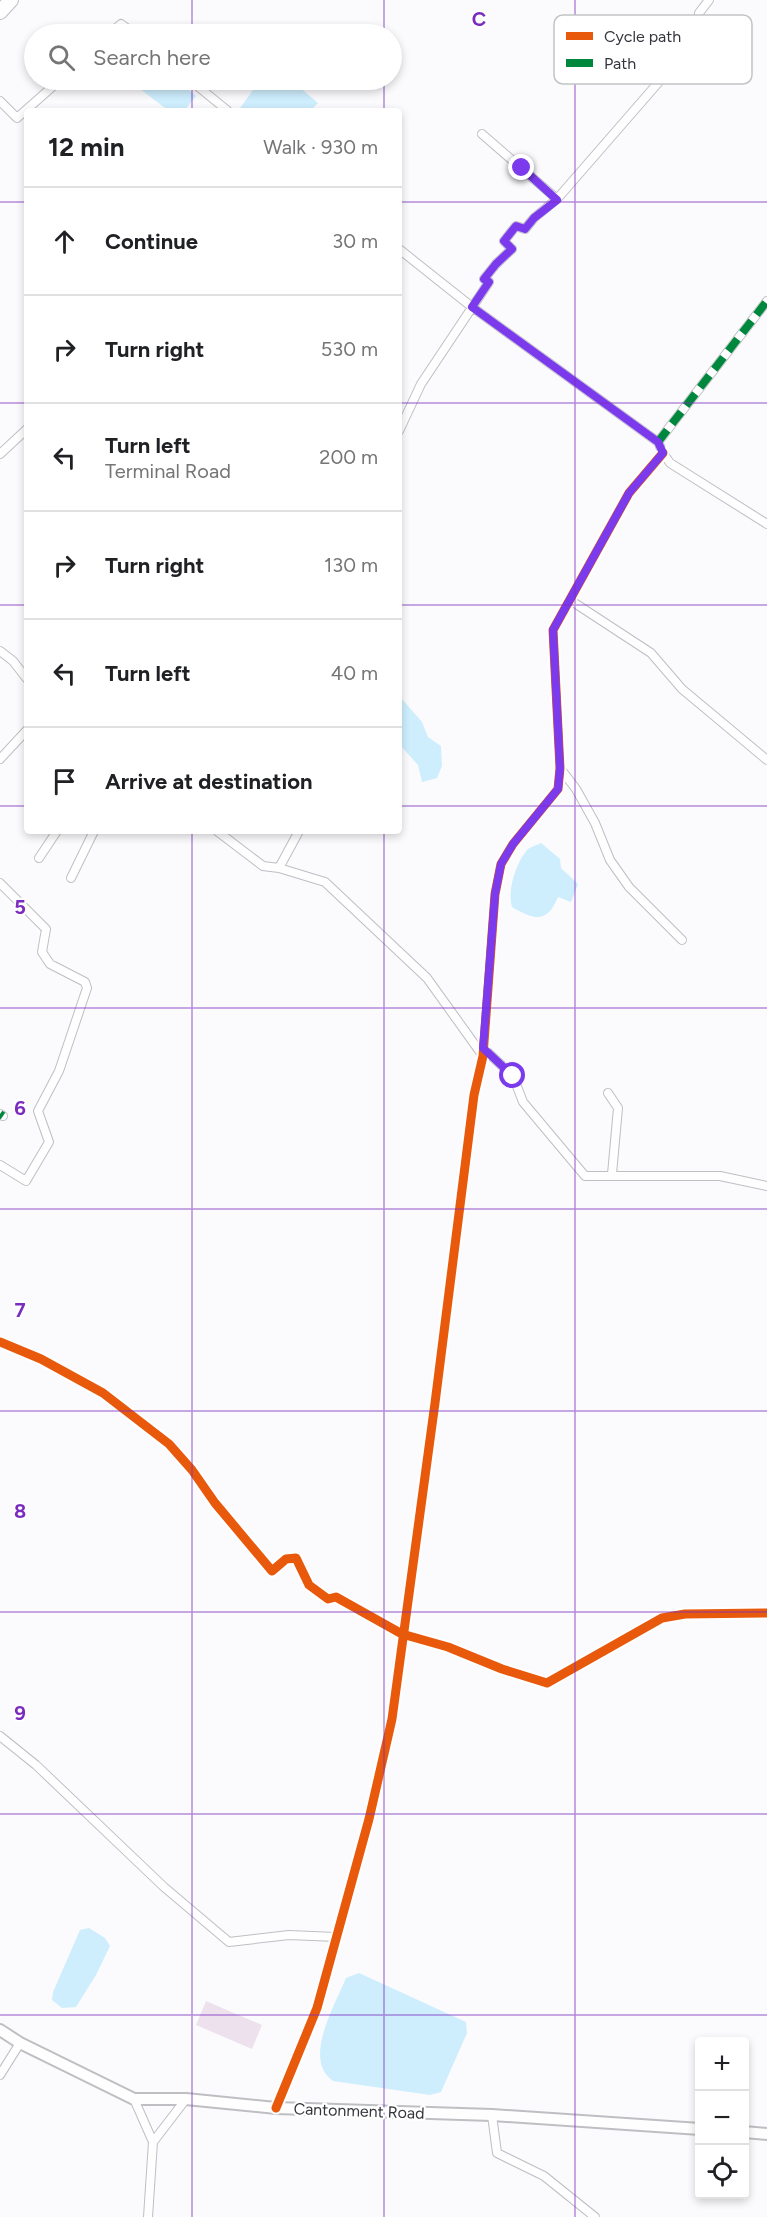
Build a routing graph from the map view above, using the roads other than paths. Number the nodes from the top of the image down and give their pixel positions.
1 (10, 0) edge
2 (709, 0) edge
3 (0, 12) edge
4 (699, 15) edge
5 (657, 84) edge
6 (49, 90) edge
7 (202, 90) edge
8 (0, 101) edge
9 (28, 108) edge
10 (224, 108) edge
11 (24, 112) edge
12 (482, 134) dead end
13 (557, 200) junction
14 (402, 251) edge
15 (767, 301) edge
16 (472, 307) junction
17 (402, 425) edge
18 (24, 432) edge
19 (658, 442) junction
20 (663, 453) junction
21 (0, 454) edge
22 (767, 524) edge
23 (570, 600) junction
24 (0, 651) edge
25 (24, 675) edge
26 (24, 733) edge
27 (0, 759) edge
28 (767, 760) edge
29 (560, 768) junction
30 (55, 834) edge
31 (93, 834) edge
32 (221, 834) edge
33 (297, 834) edge
34 (39, 858) dead end
35 (279, 868) junction
36 (71, 878) dead end
37 (0, 883) edge
38 (682, 940) dead end
39 (483, 1052) junction
40 (608, 1093) dead end
41 (0, 1165) edge
42 (612, 1174) junction
43 (767, 1186) edge
44 (0, 1342) edge
45 (767, 1612) edge
46 (402, 1634) junction
47 (0, 1736) edge
48 (336, 1937) junction
49 (0, 2030) edge
50 (20, 2043) junction
51 (0, 2075) edge
52 (134, 2099) junction
53 (186, 2099) junction
54 (276, 2108) junction
55 (492, 2115) junction
56 (695, 2129) edge
57 (749, 2132) edge
58 (767, 2134) edge
59 (153, 2142) junction
60 (148, 2217) edge
61 (595, 2217) edge

1 - 3 highway
2 - 4 street
5 - 13 street
6 - 9 street
7 - 10 street
8 - 11 street
12 - 13 street
13 - 16 street
14 - 16 street
15 - 19 street
16 - 17 street
16 - 19 street
18 - 21 street
19 - 20 street
20 - 22 street
20 - 23 street
23 - 28 street
23 - 29 street
24 - 25 street
26 - 27 street
29 - 38 street
29 - 39 street
30 - 34 street
31 - 36 street
32 - 35 street
33 - 35 street
35 - 39 street
37 - 41 street
39 - 42 street
39 - 46 street
40 - 42 street
42 - 43 street
44 - 46 street
45 - 46 street
46 - 48 street
47 - 48 street
48 - 54 street
49 - 50 street, Cantonment Road
50 - 51 street
50 - 52 street, Cantonment Road
52 - 53 street, Cantonment Road
52 - 59 street
53 - 54 street, Cantonment Road
53 - 59 street
54 - 55 street, Cantonment Road
55 - 56 street, Cantonment Road
55 - 61 street
57 - 58 street
59 - 60 street

